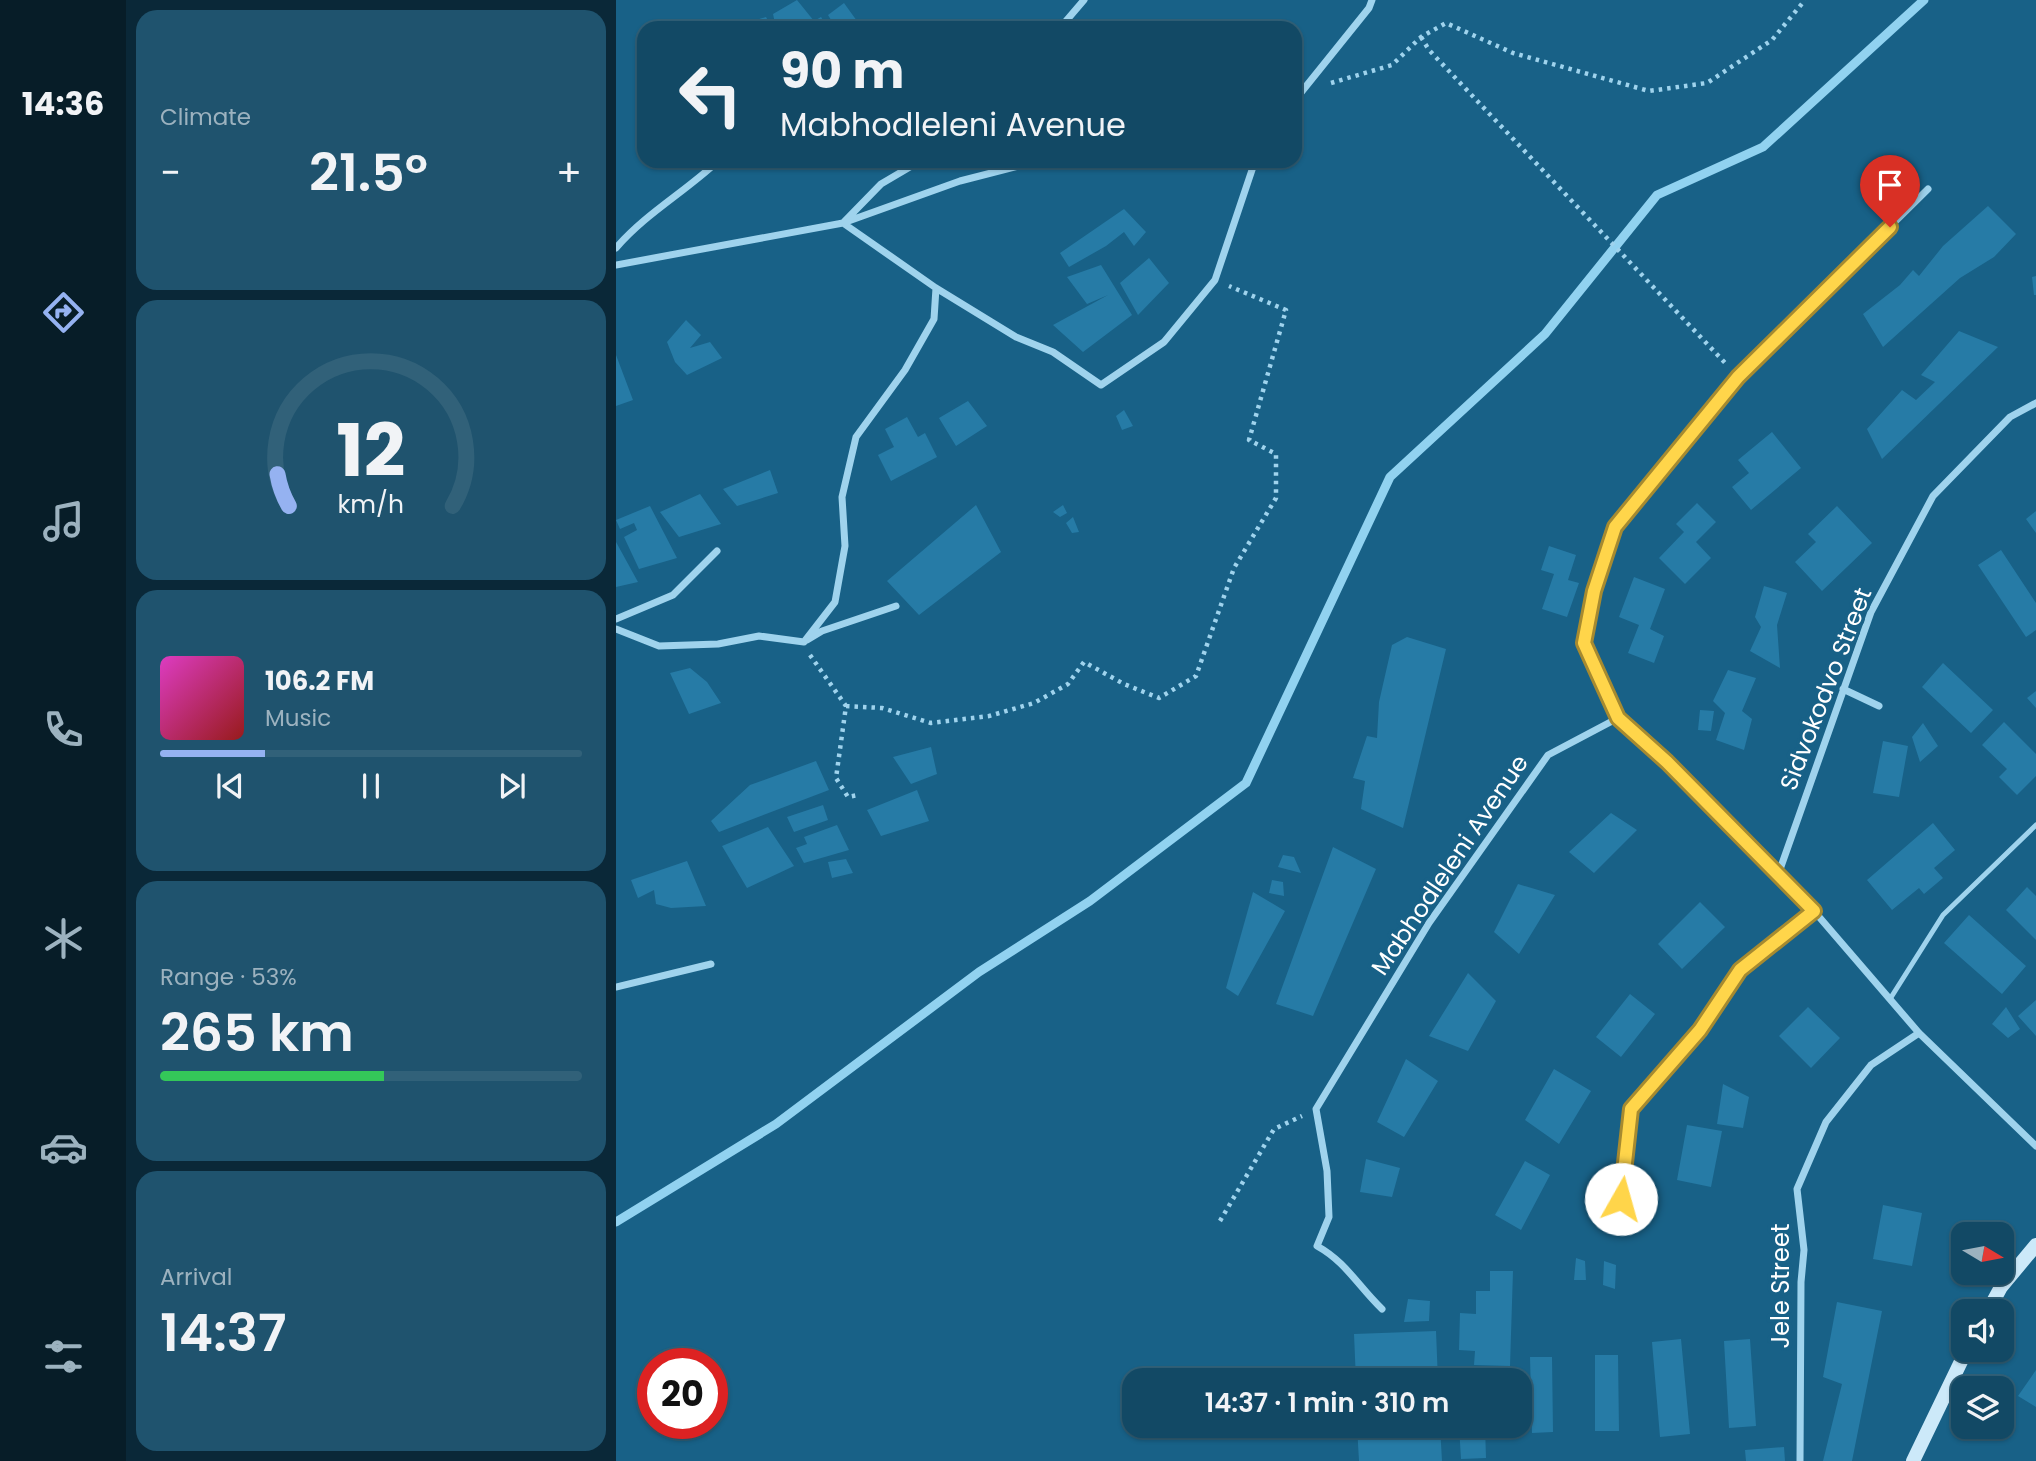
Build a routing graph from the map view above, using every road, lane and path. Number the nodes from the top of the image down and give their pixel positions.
1 (1084, 0) edge
2 (1372, 0) edge
3 (1805, 0) edge
4 (1066, 21) edge
5 (1421, 37) junction
6 (1302, 88) edge
7 (1302, 92) edge
8 (710, 168) edge
9 (908, 168) edge
10 (1011, 168) edge
11 (1253, 168) edge
12 (1928, 189) dead end
13 (843, 223) junction
14 (616, 248) edge
15 (616, 265) edge
16 (1215, 280) junction
17 (936, 288) junction
18 (1738, 377) junction
19 (2036, 403) edge
20 (717, 551) dead end
21 (896, 607) dead end
22 (616, 619) edge
23 (616, 629) edge
24 (804, 642) junction
25 (1843, 689) junction
26 (846, 706) junction
27 (1879, 706) dead end
28 (1618, 718) junction
29 (858, 795) dead end
30 (2036, 825) edge
31 (1778, 874) junction
32 (1814, 911) junction
33 (711, 964) dead end
34 (616, 987) edge
35 (1890, 999) junction
36 (1919, 1033) junction
37 (1316, 1109) junction
38 (2036, 1146) edge
39 (1621, 1199) dead end
40 (1220, 1221) dead end
41 (2036, 1245) edge
42 (1994, 1299) edge
43 (1382, 1309) dead end
44 (1961, 1362) edge
45 (1800, 1461) edge
46 (1913, 1461) edge

1 - 4 street
2 - 6 street
3 - 5 path
5 - 7 path
5 - 18 path
8 - 14 street
9 - 13 street
10 - 13 street
11 - 16 street
12 - 18 street
13 - 15 street
13 - 17 street
16 - 17 street
16 - 26 path
17 - 24 street
18 - 28 street
19 - 25 street, Sidvokodvo Street
20 - 22 street
21 - 24 street
23 - 24 street
24 - 26 path
25 - 27 street
25 - 31 street, Sidvokodvo Street
26 - 29 path
28 - 31 street
28 - 37 street, Mabhodleleni Avenue
30 - 35 lane
31 - 32 street
32 - 35 street
32 - 39 lane
33 - 34 street
35 - 36 street
36 - 38 street
36 - 45 street, Jele Street
37 - 40 path
37 - 43 street
41 - 42 street
44 - 46 street

